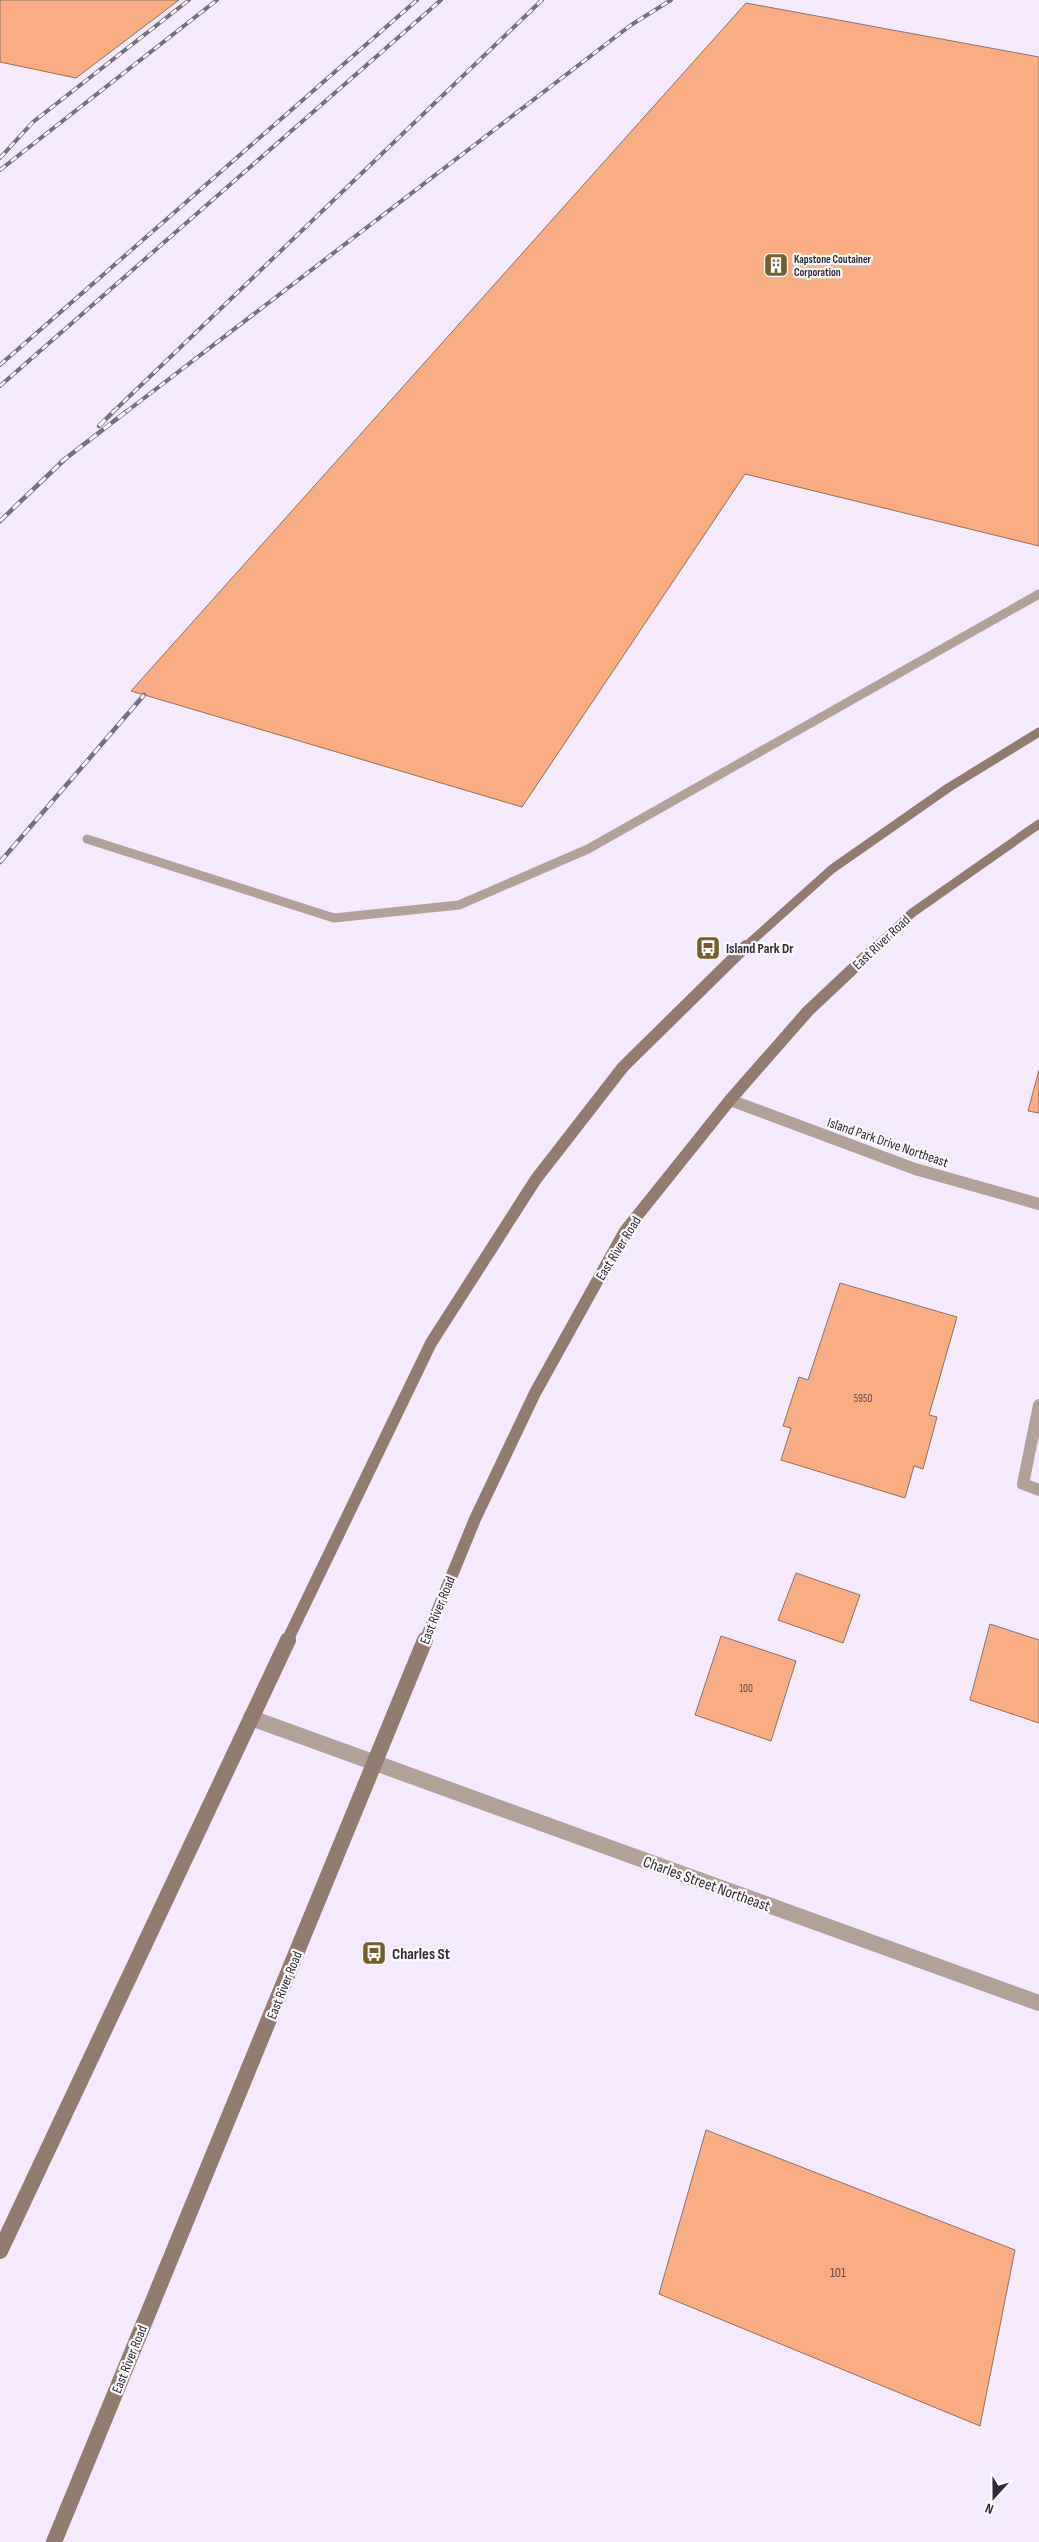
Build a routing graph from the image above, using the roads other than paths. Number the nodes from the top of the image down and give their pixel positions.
1 (1039, 594) edge
2 (1039, 732) edge
3 (1039, 824) edge
4 (87, 839) dead end
5 (730, 1100) junction
6 (1039, 1204) edge
7 (1039, 1405) edge
8 (1039, 1490) edge
9 (251, 1718) junction
10 (375, 1763) junction
11 (1039, 2003) edge
12 (0, 2251) edge
13 (54, 2542) edge

1 - 4 street
2 - 9 main road
3 - 5 main road, East River Road
5 - 6 street, Island Park Drive Northeast
5 - 10 main road, East River Road
7 - 8 street
9 - 10 street, Charles Street Northeast
9 - 12 main road
10 - 11 street, Charles Street Northeast
10 - 13 main road, East River Road

